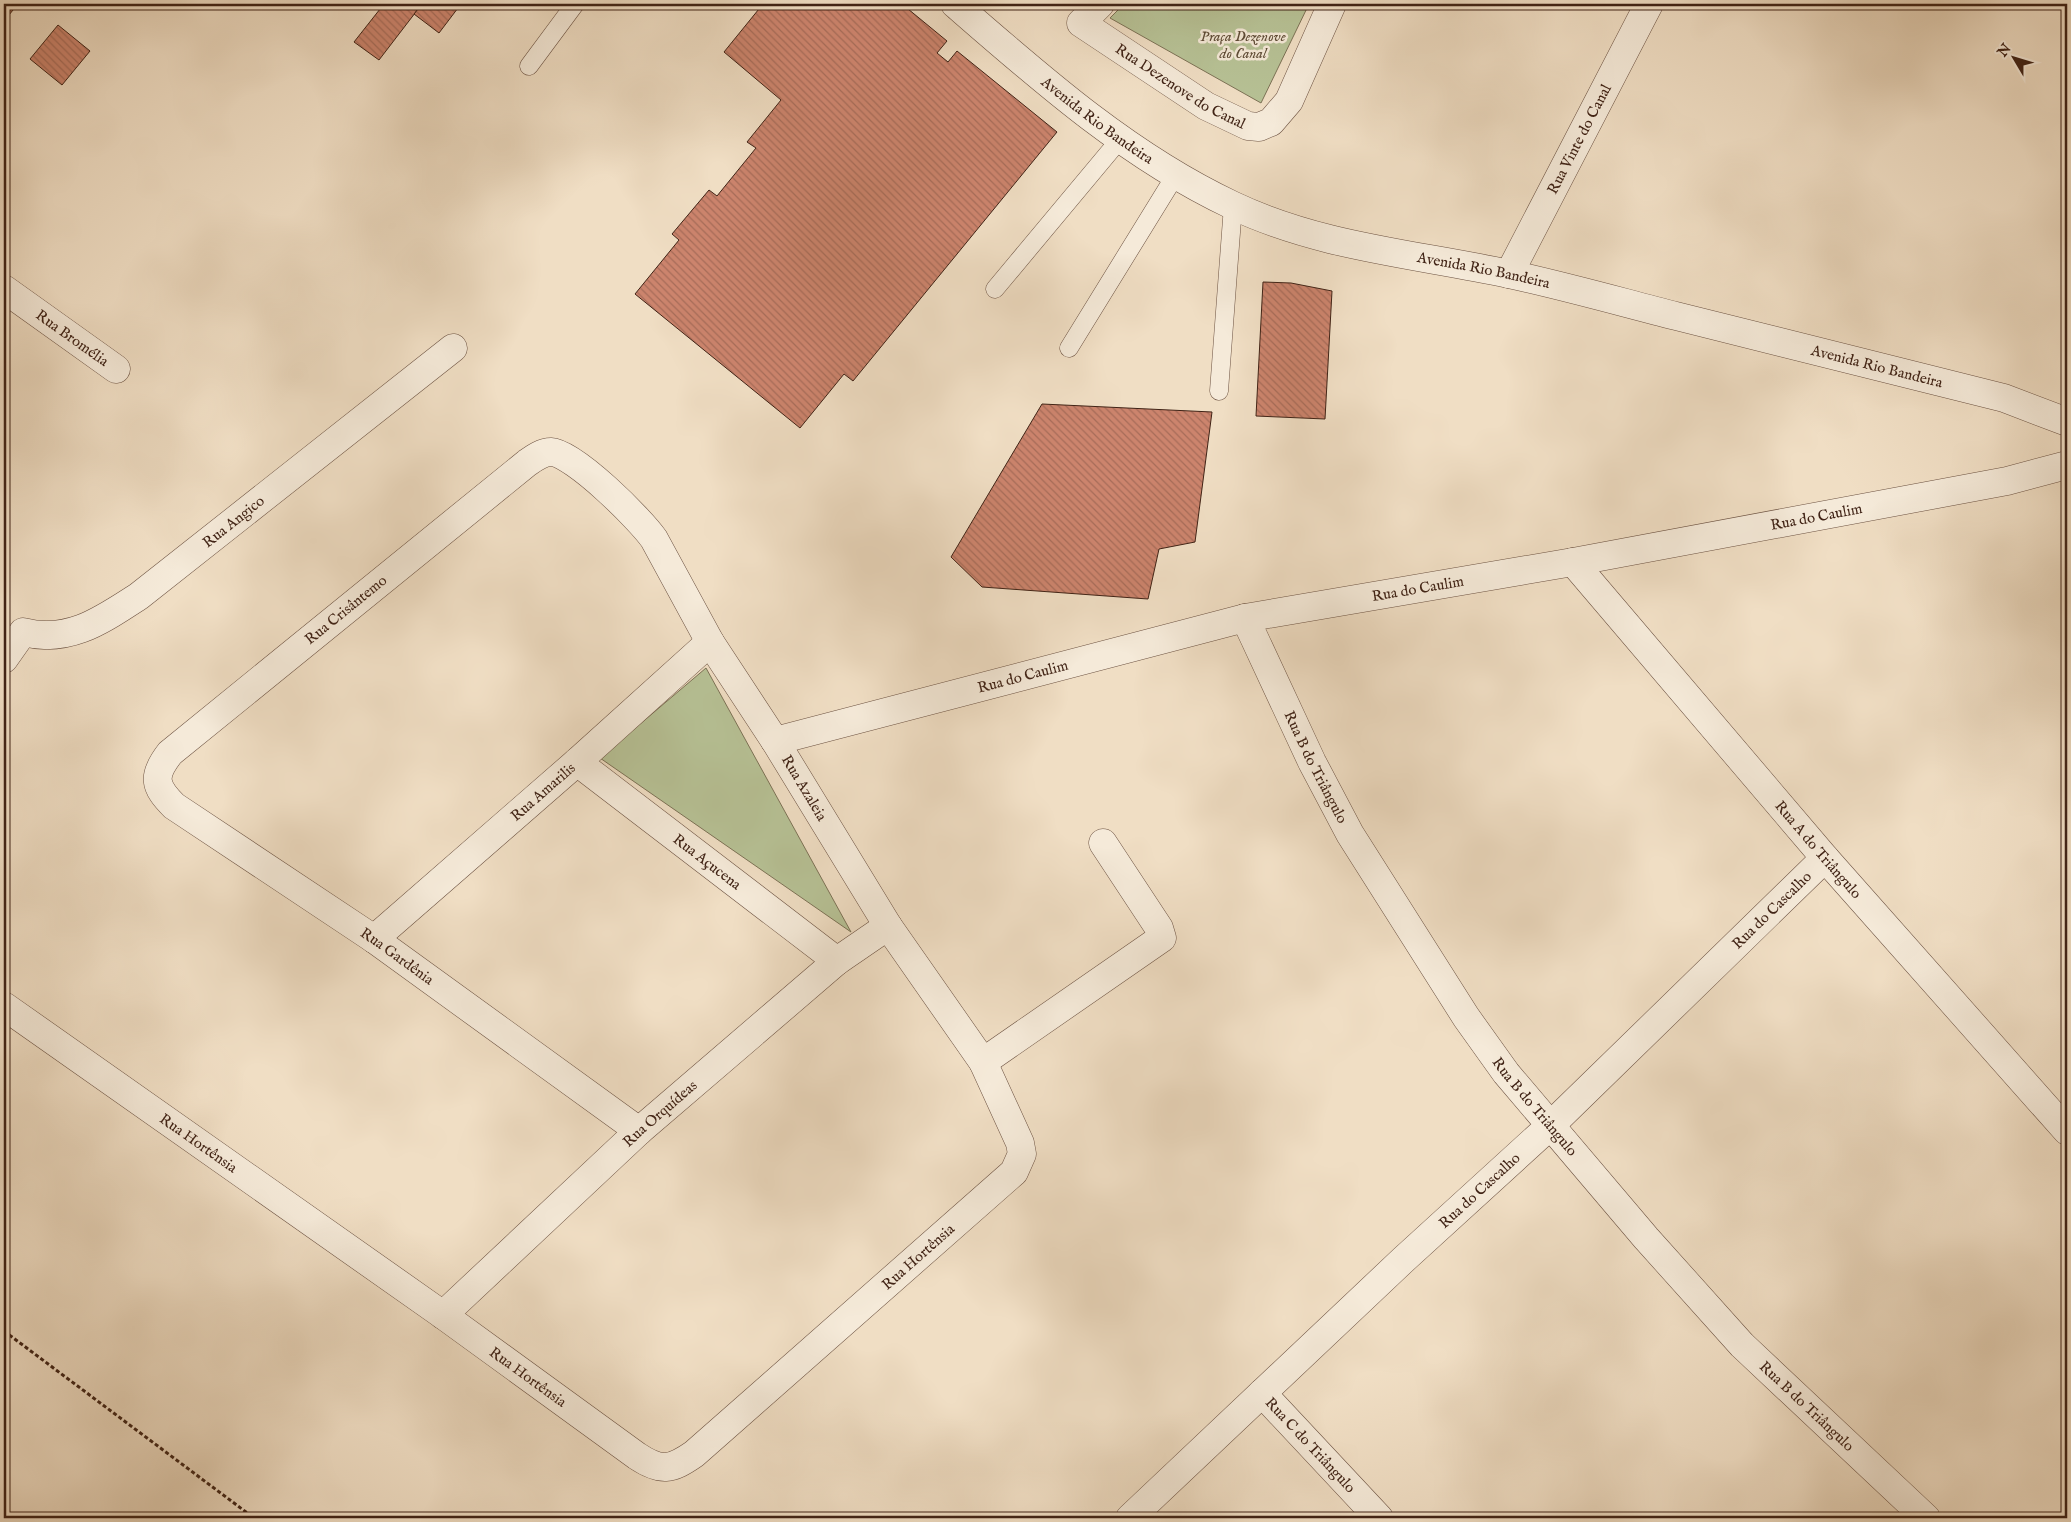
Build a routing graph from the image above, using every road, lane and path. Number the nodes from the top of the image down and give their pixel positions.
1 (575, 4) edge
2 (955, 4) edge
3 (1100, 4) edge
4 (1332, 4) edge
5 (1649, 4) edge
6 (530, 66) dead end
7 (1120, 138) junction
8 (1176, 176) junction
9 (1233, 206) junction
10 (1509, 274) junction
11 (4, 289) edge
12 (995, 289) dead end
13 (453, 348) dead end
14 (1069, 348) dead end
15 (116, 369) dead end
16 (1219, 391) dead end
17 (2067, 422) edge
18 (550, 452) joint
19 (2067, 465) edge
20 (1573, 562) junction
21 (1246, 618) junction
22 (13, 625) edge
23 (710, 642) junction
24 (4, 659) edge
25 (775, 741) junction
26 (577, 762) junction
27 (157, 782) joint
28 (1103, 843) dead end
29 (1825, 858) junction
30 (888, 926) junction
31 (374, 939) junction
32 (837, 961) junction
33 (4, 1006) edge
34 (982, 1062) junction
35 (1552, 1125) junction
36 (639, 1131) junction
37 (2067, 1132) edge
38 (1022, 1154) joint
39 (443, 1315) junction
40 (4, 1331) edge
41 (1262, 1393) junction
42 (254, 1518) edge
43 (1130, 1518) edge
44 (1379, 1518) edge
45 (1926, 1518) edge

1 - 6 lane
2 - 7 street, Avenida Rio Bandeira
3 - 4 street, Rua Dezenove do Canal
5 - 10 street, Rua Vinte do Canal
7 - 8 street, Avenida Rio Bandeira
7 - 12 lane
8 - 9 street, Avenida Rio Bandeira
8 - 14 lane
9 - 10 street, Avenida Rio Bandeira
9 - 16 lane
10 - 17 street, Avenida Rio Bandeira
11 - 15 street, Rua Bromélia
13 - 22 street, Rua Angico
18 - 23 street, Rua Azaleia
18 - 27 street, Rua Crisântemo
19 - 20 street, Rua do Caulim
20 - 21 street, Rua do Caulim
20 - 29 street, Rua A do Triângulo
21 - 25 street, Rua do Caulim
21 - 35 street, Rua B do Triângulo
22 - 24 street, Rua Angico
23 - 25 street, Rua Azaleia
23 - 26 street, Rua Amarilis
25 - 30 street, Rua Azaleia
26 - 31 street, Rua Amarilis
26 - 32 street, Rua Açucena
27 - 31 street, Rua Gardênia
28 - 34 street
29 - 35 street, Rua do Cascalho
29 - 37 street, Rua A do Triângulo
30 - 32 street, Rua Orquídeas
30 - 34 street, Rua Azaleia
31 - 36 street, Rua Gardênia
32 - 36 street, Rua Orquídeas
33 - 39 street, Rua Hortênsia
34 - 38 street, Rua Azaleia
35 - 41 street, Rua do Cascalho
35 - 45 street, Rua B do Triângulo
36 - 39 street, Rua Orquídeas
38 - 39 street, Rua Hortênsia
40 - 42 path
41 - 43 street, Rua do Cascalho
41 - 44 street, Rua C do Triângulo

